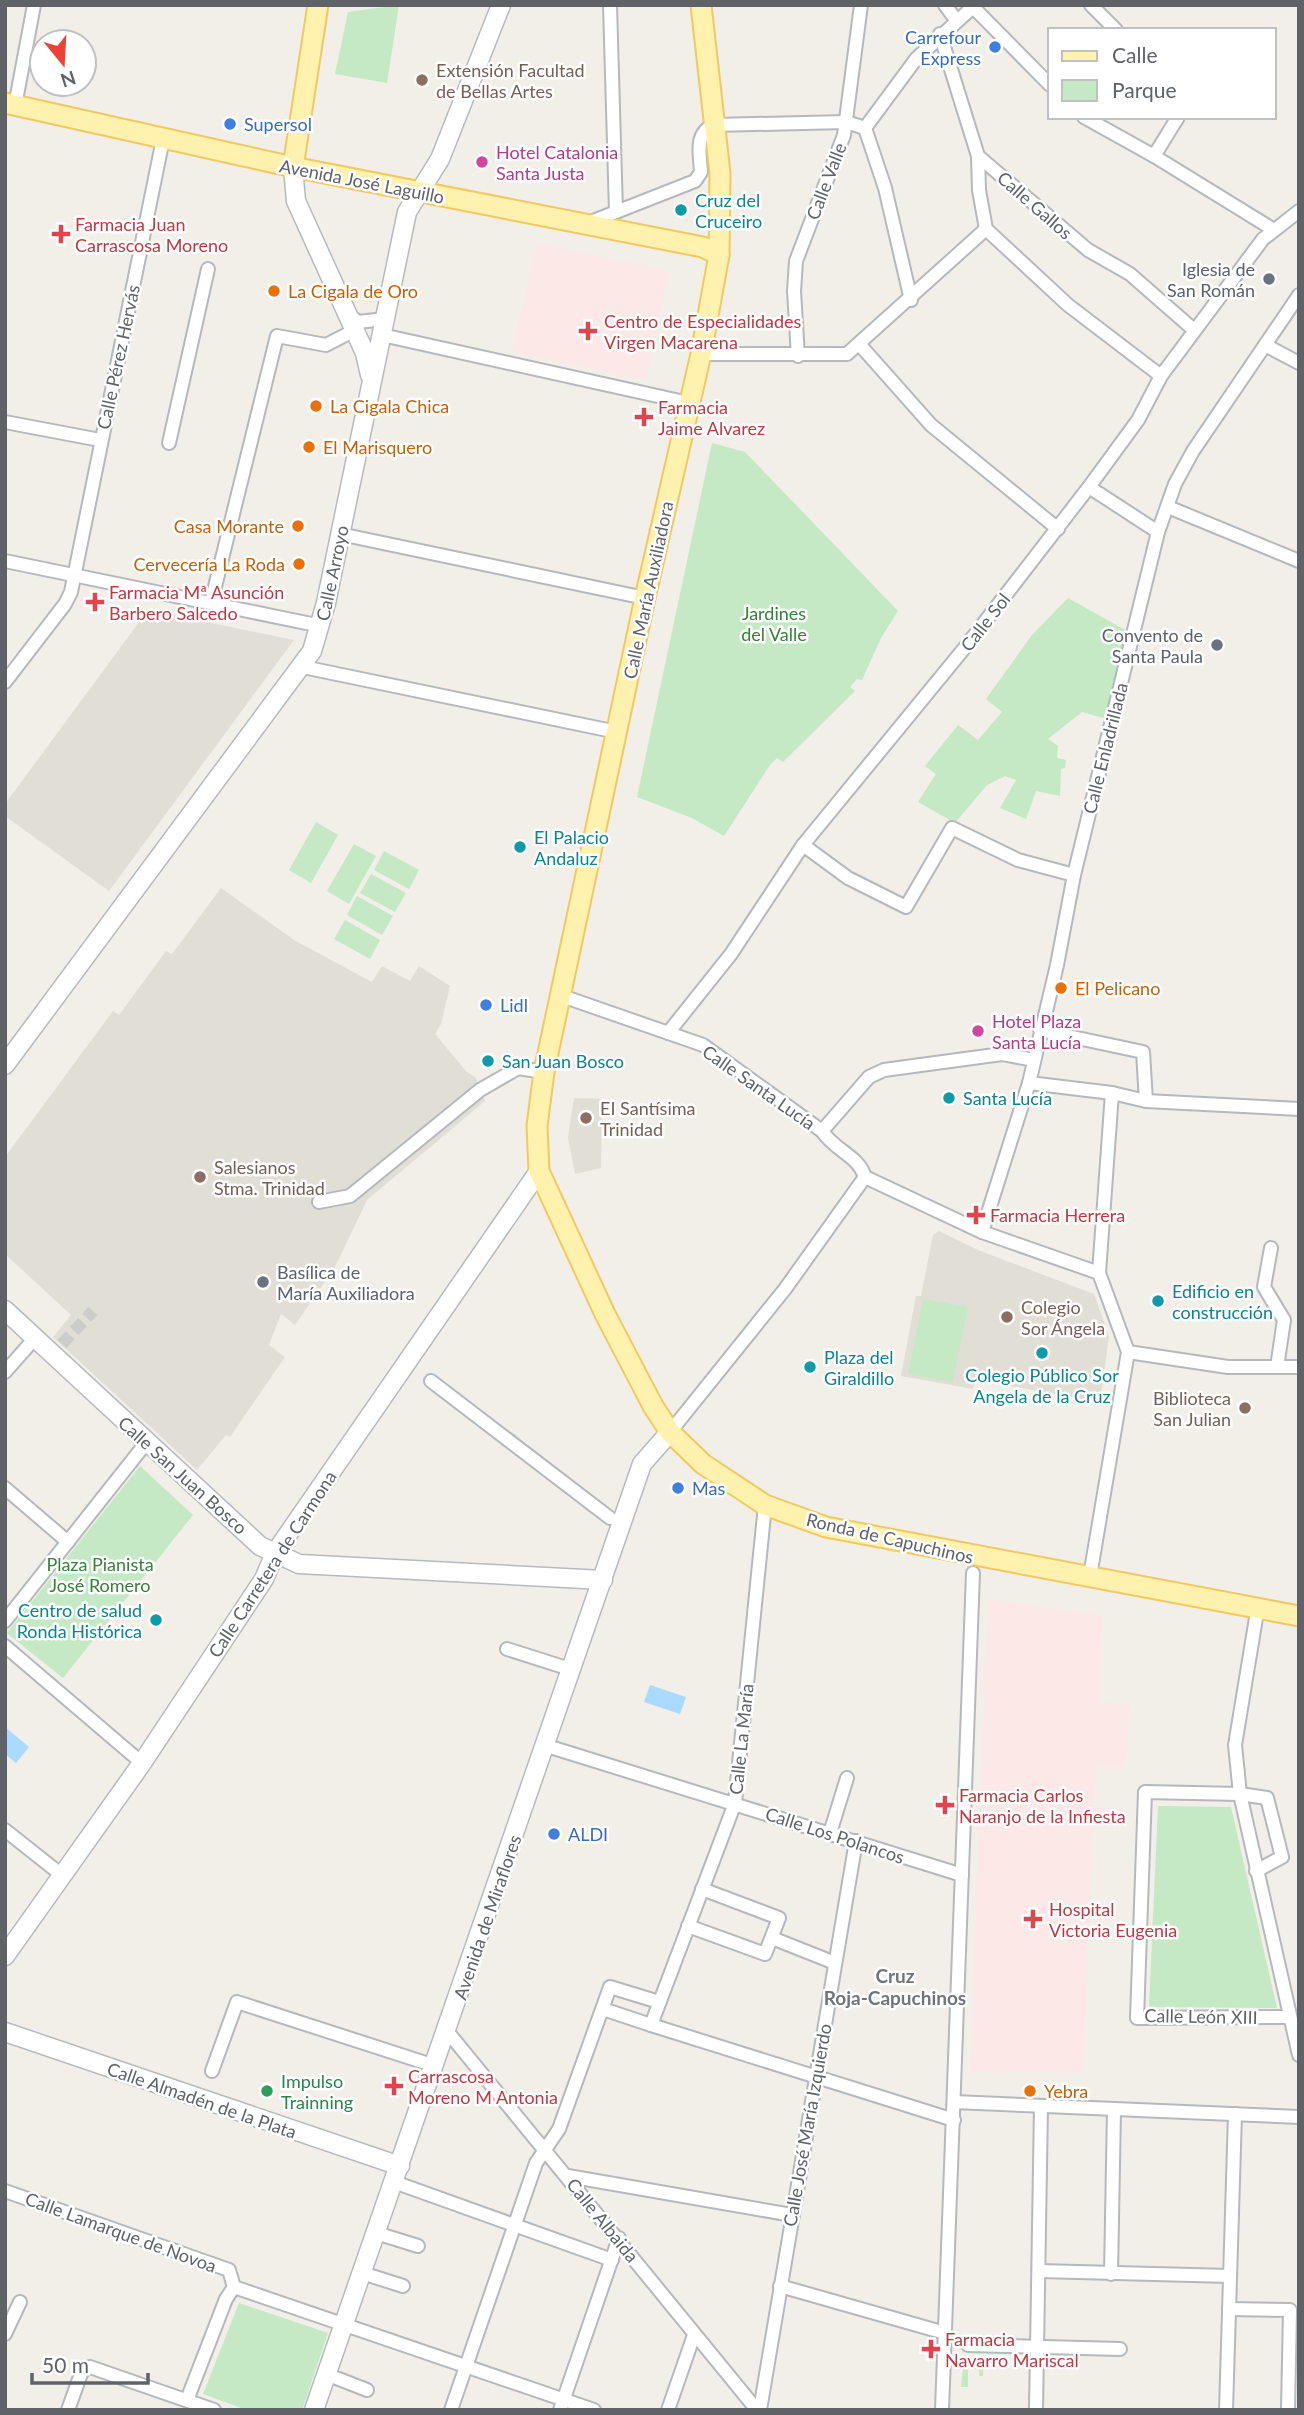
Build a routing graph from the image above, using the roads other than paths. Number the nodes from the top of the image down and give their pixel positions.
1 (34, 5) edge
2 (318, 5) edge
3 (501, 5) edge
4 (610, 5) edge
5 (701, 5) edge
6 (861, 5) edge
7 (945, 5) edge
8 (1091, 5) edge
9 (974, 6) edge
10 (956, 20) junction
11 (1114, 28) edge
12 (940, 34) junction
13 (1048, 83) edge
14 (10, 105) edge
15 (1088, 119) edge
16 (1177, 119) edge
17 (846, 122) junction
18 (714, 125) junction
19 (865, 128) junction
20 (163, 139) junction
21 (978, 156) junction
22 (1154, 156) junction
23 (293, 167) junction
24 (710, 173) junction
25 (418, 193) junction
26 (617, 212) junction
27 (1297, 215) edge
28 (586, 224) junction
29 (986, 229) junction
30 (1274, 230) junction
31 (711, 251) junction
32 (208, 269) dead end
33 (1299, 295) edge
34 (911, 300) junction
35 (352, 322) junction
36 (383, 327) junction
37 (1194, 330) junction
38 (860, 345) junction
39 (1265, 345) junction
40 (701, 354) junction
41 (797, 356) junction
42 (1299, 363) edge
43 (1161, 376) junction
44 (372, 388) junction
45 (689, 402) junction
46 (5, 422) edge
47 (100, 440) junction
48 (169, 443) dead end
49 (1090, 487) junction
50 (1168, 507) junction
51 (1058, 529) junction
52 (1158, 532) junction
53 (341, 534) junction
54 (5, 561) edge
55 (1299, 561) edge
56 (73, 574) junction
57 (645, 598) junction
58 (211, 603) junction
59 (321, 626) junction
60 (303, 667) junction
61 (5, 682) edge
62 (617, 732) junction
63 (803, 845) junction
64 (1074, 875) junction
65 (562, 996) junction
66 (1040, 1030) junction
67 (668, 1033) junction
68 (1034, 1060) junction
69 (5, 1065) edge
70 (544, 1073) junction
71 (1030, 1083) junction
72 (1112, 1093) junction
73 (1146, 1101) junction
74 (1299, 1109) edge
75 (822, 1131) junction
76 (865, 1178) junction
77 (533, 1179) junction
78 (319, 1202) dead end
79 (982, 1232) junction
80 (1271, 1248) dead end
81 (1099, 1273) junction
82 (5, 1310) edge
83 (36, 1337) junction
84 (1128, 1352) junction
85 (1277, 1367) junction
86 (1299, 1367) edge
87 (5, 1373) edge
88 (431, 1381) dead end
89 (670, 1432) junction
90 (146, 1443) junction
91 (5, 1488) edge
92 (765, 1505) junction
93 (610, 1518) dead end
94 (68, 1542) junction
95 (275, 1553) junction
96 (973, 1573) dead end
97 (1090, 1576) junction
98 (603, 1580) junction
99 (1258, 1606) junction
100 (1299, 1616) edge
101 (5, 1621) edge
102 (5, 1646) edge
103 (507, 1649) dead end
104 (572, 1670) junction
105 (547, 1746) junction
106 (142, 1763) junction
107 (847, 1778) dead end
108 (1240, 1794) junction
109 (735, 1803) junction
110 (5, 1830) edge
111 (831, 1833) junction
112 (856, 1841) junction
113 (1256, 1871) junction
114 (962, 1875) junction
115 (63, 1876) junction
116 (702, 1889) junction
117 (688, 1926) junction
118 (772, 1938) junction
119 (5, 1956) edge
120 (835, 1963) junction
121 (659, 2003) junction
122 (603, 2009) junction
123 (1288, 2017) junction
124 (651, 2025) junction
125 (447, 2031) junction
126 (5, 2032) edge
127 (1299, 2056) edge
128 (435, 2066) junction
129 (212, 2071) dead end
130 (816, 2079) junction
131 (954, 2102) junction
132 (1041, 2106) junction
133 (1114, 2109) junction
134 (1235, 2114) junction
135 (1299, 2117) edge
136 (954, 2120) junction
137 (546, 2149) junction
138 (397, 2174) junction
139 (568, 2176) junction
140 (5, 2191) edge
141 (792, 2215) junction
142 (514, 2225) junction
143 (376, 2233) junction
144 (619, 2238) junction
145 (418, 2246) dead end
146 (612, 2259) junction
147 (1039, 2271) junction
148 (362, 2273) junction
149 (1111, 2274) junction
150 (1230, 2276) junction
151 (404, 2286) dead end
152 (780, 2286) junction
153 (234, 2287) junction
154 (20, 2302) dead end
155 (1229, 2309) junction
156 (345, 2323) junction
157 (945, 2333) junction
158 (5, 2334) edge
159 (694, 2335) junction
160 (968, 2345) dead end
161 (1037, 2347) junction
162 (1120, 2349) dead end
163 (467, 2366) junction
164 (327, 2374) junction
165 (366, 2390) dead end
166 (187, 2400) junction
167 (562, 2404) edge
168 (68, 2410) edge
169 (214, 2410) edge
170 (314, 2410) edge
171 (451, 2410) edge
172 (594, 2410) edge
173 (668, 2410) edge
174 (758, 2410) edge
175 (942, 2410) edge
176 (1036, 2410) edge
177 (1226, 2410) edge
178 (1288, 2410) edge

1 - 14 street
2 - 23 main road
3 - 25 main road, Calle Arroyo
4 - 26 street
5 - 18 main road, Calle María Auxiliadora
6 - 17 street, Calle Valle
7 - 10 street
8 - 11 street
9 - 10 street
9 - 13 street
10 - 12 street
12 - 19 street
12 - 21 street
14 - 20 main road, Avenida José Laguillo
15 - 22 street
16 - 22 street
17 - 18 street
17 - 19 street
17 - 41 street, Calle Valle
18 - 24 main road, Calle María Auxiliadora
18 - 24 street, Calle María Auxiliadora
19 - 34 street
20 - 23 main road, Avenida José Laguillo
20 - 47 street, Calle Pérez Hervás
21 - 29 street
21 - 37 street, Calle Gallos
22 - 30 street
23 - 25 main road, Avenida José Laguillo
23 - 35 main road
24 - 26 street
24 - 31 main road, Calle María Auxiliadora
25 - 28 main road, Avenida José Laguillo
25 - 36 main road, Calle Arroyo
26 - 28 street
27 - 30 street, Calle Sol
28 - 31 main road, Avenida José Laguillo
29 - 34 street
29 - 43 street
30 - 37 street, Calle Sol
31 - 40 main road, Calle María Auxiliadora
32 - 48 street
33 - 39 street, Calle Enladrillada
34 - 38 street
35 - 36 street
35 - 44 main road
35 - 58 street
36 - 44 main road, Calle Arroyo
36 - 45 street
37 - 43 street, Calle Sol
38 - 41 street
38 - 51 street
39 - 42 street
39 - 50 street, Calle Enladrillada
40 - 41 street
40 - 45 main road, Calle María Auxiliadora
43 - 49 street, Calle Sol
44 - 53 main road, Calle Arroyo
45 - 57 main road, Calle María Auxiliadora
46 - 47 street
47 - 56 street, Calle Pérez Hervás
49 - 51 street, Calle Sol
49 - 52 street
50 - 52 street, Calle Enladrillada
50 - 55 street
51 - 63 street, Calle Sol
52 - 64 street, Calle Enladrillada
53 - 57 street
53 - 59 main road, Calle Arroyo
54 - 56 street
56 - 58 street
56 - 61 street, Calle Pérez Hervás
57 - 62 main road, Calle María Auxiliadora
58 - 59 street
59 - 60 main road, Calle Arroyo
60 - 62 street
60 - 69 main road, Calle Arroyo
62 - 65 main road, Calle María Auxiliadora
63 - 64 street
63 - 67 street, Calle Sol
64 - 66 street, Calle Enladrillada
65 - 67 street, Calle Santa Lucía
65 - 70 main road, Calle María Auxiliadora
66 - 68 street, Calle Enladrillada
66 - 73 street
67 - 75 street, Calle Santa Lucía
68 - 71 street, Calle Enladrillada
68 - 75 street, Calle Santa Lucía
70 - 77 main road, Calle María Auxiliadora
70 - 78 street
71 - 72 street
71 - 79 street
72 - 73 street
72 - 81 street
73 - 74 street
75 - 76 street
76 - 79 street
76 - 89 street
77 - 89 main road, Ronda de Capuchinos
77 - 95 main road, Calle Carretera de Carmona
79 - 81 street
80 - 85 street
81 - 84 street
82 - 83 main road, Calle San Juan Bosco
83 - 87 street
83 - 90 main road, Calle San Juan Bosco
84 - 85 street
84 - 97 street
85 - 86 street
88 - 93 street
89 - 92 main road, Ronda de Capuchinos
89 - 98 main road, Avenida de Miraflores
90 - 94 street
90 - 95 main road, Calle San Juan Bosco
91 - 94 street
92 - 97 main road, Ronda de Capuchinos
92 - 109 street, Calle La María
94 - 101 street
95 - 98 main road, Calle San Juan Bosco
95 - 106 main road, Calle Carretera de Carmona
96 - 114 street
97 - 99 main road, Ronda de Capuchinos
98 - 104 main road, Avenida de Miraflores
99 - 100 main road, Ronda de Capuchinos
99 - 108 street
102 - 106 street
103 - 104 street
104 - 105 main road, Avenida de Miraflores
105 - 109 street, Calle Los Polancos
105 - 125 main road, Avenida de Miraflores
106 - 115 main road, Calle Carretera de Carmona
107 - 111 street
108 - 113 street
108 - 113 street, Calle León XIII
108 - 123 street, Calle León XIII
109 - 111 street, Calle Los Polancos
109 - 116 street, Calle La María
110 - 115 street
111 - 112 street, Calle Los Polancos
112 - 114 street, Calle Los Polancos
112 - 120 street, Calle José María Izquierdo
113 - 123 street
114 - 131 street
115 - 119 main road, Calle Carretera de Carmona
116 - 117 street, Calle La María
116 - 118 street
117 - 118 street
117 - 121 street, Calle La María
118 - 120 street
120 - 130 street, Calle José María Izquierdo
121 - 122 street
121 - 124 street, Calle La María
122 - 124 street
122 - 137 street
123 - 127 street
124 - 130 street
125 - 128 main road, Avenida de Miraflores
125 - 137 street, Calle Albaida
126 - 138 main road, Calle Almadén de la Plata
128 - 129 street
128 - 138 main road, Avenida de Miraflores
130 - 136 street
130 - 141 street, Calle José María Izquierdo
131 - 132 street
131 - 136 street
132 - 133 street
132 - 147 street
133 - 134 street
133 - 149 street
134 - 135 street
134 - 150 street
136 - 157 street
137 - 139 street, Calle Albaida
137 - 142 street
138 - 142 street
138 - 143 main road, Avenida de Miraflores
139 - 141 street
139 - 144 street, Calle Albaida
140 - 153 street, Calle Lamarque de Novoa
141 - 152 street, Calle José María Izquierdo
142 - 146 street
142 - 163 street
143 - 145 street
143 - 148 main road, Avenida de Miraflores
144 - 146 street
144 - 159 street, Calle Albaida
146 - 167 street
147 - 149 street
147 - 161 street
148 - 151 street
148 - 156 main road, Avenida de Miraflores
149 - 150 street
150 - 155 street
152 - 157 street
152 - 174 street, Calle José María Izquierdo
153 - 156 street, Calle Lamarque de Novoa
153 - 166 street
154 - 158 street
155 - 177 street
155 - 178 street
156 - 163 street, Calle Lamarque de Novoa
156 - 164 main road, Avenida de Miraflores
157 - 175 street
159 - 173 street
159 - 174 street, Calle Albaida
160 - 161 street
161 - 162 street
161 - 176 street
163 - 167 street, Calle Lamarque de Novoa
163 - 171 street
164 - 165 street
164 - 170 main road, Avenida de Miraflores
166 - 168 street
166 - 169 street
167 - 172 street, Calle Lamarque de Novoa

